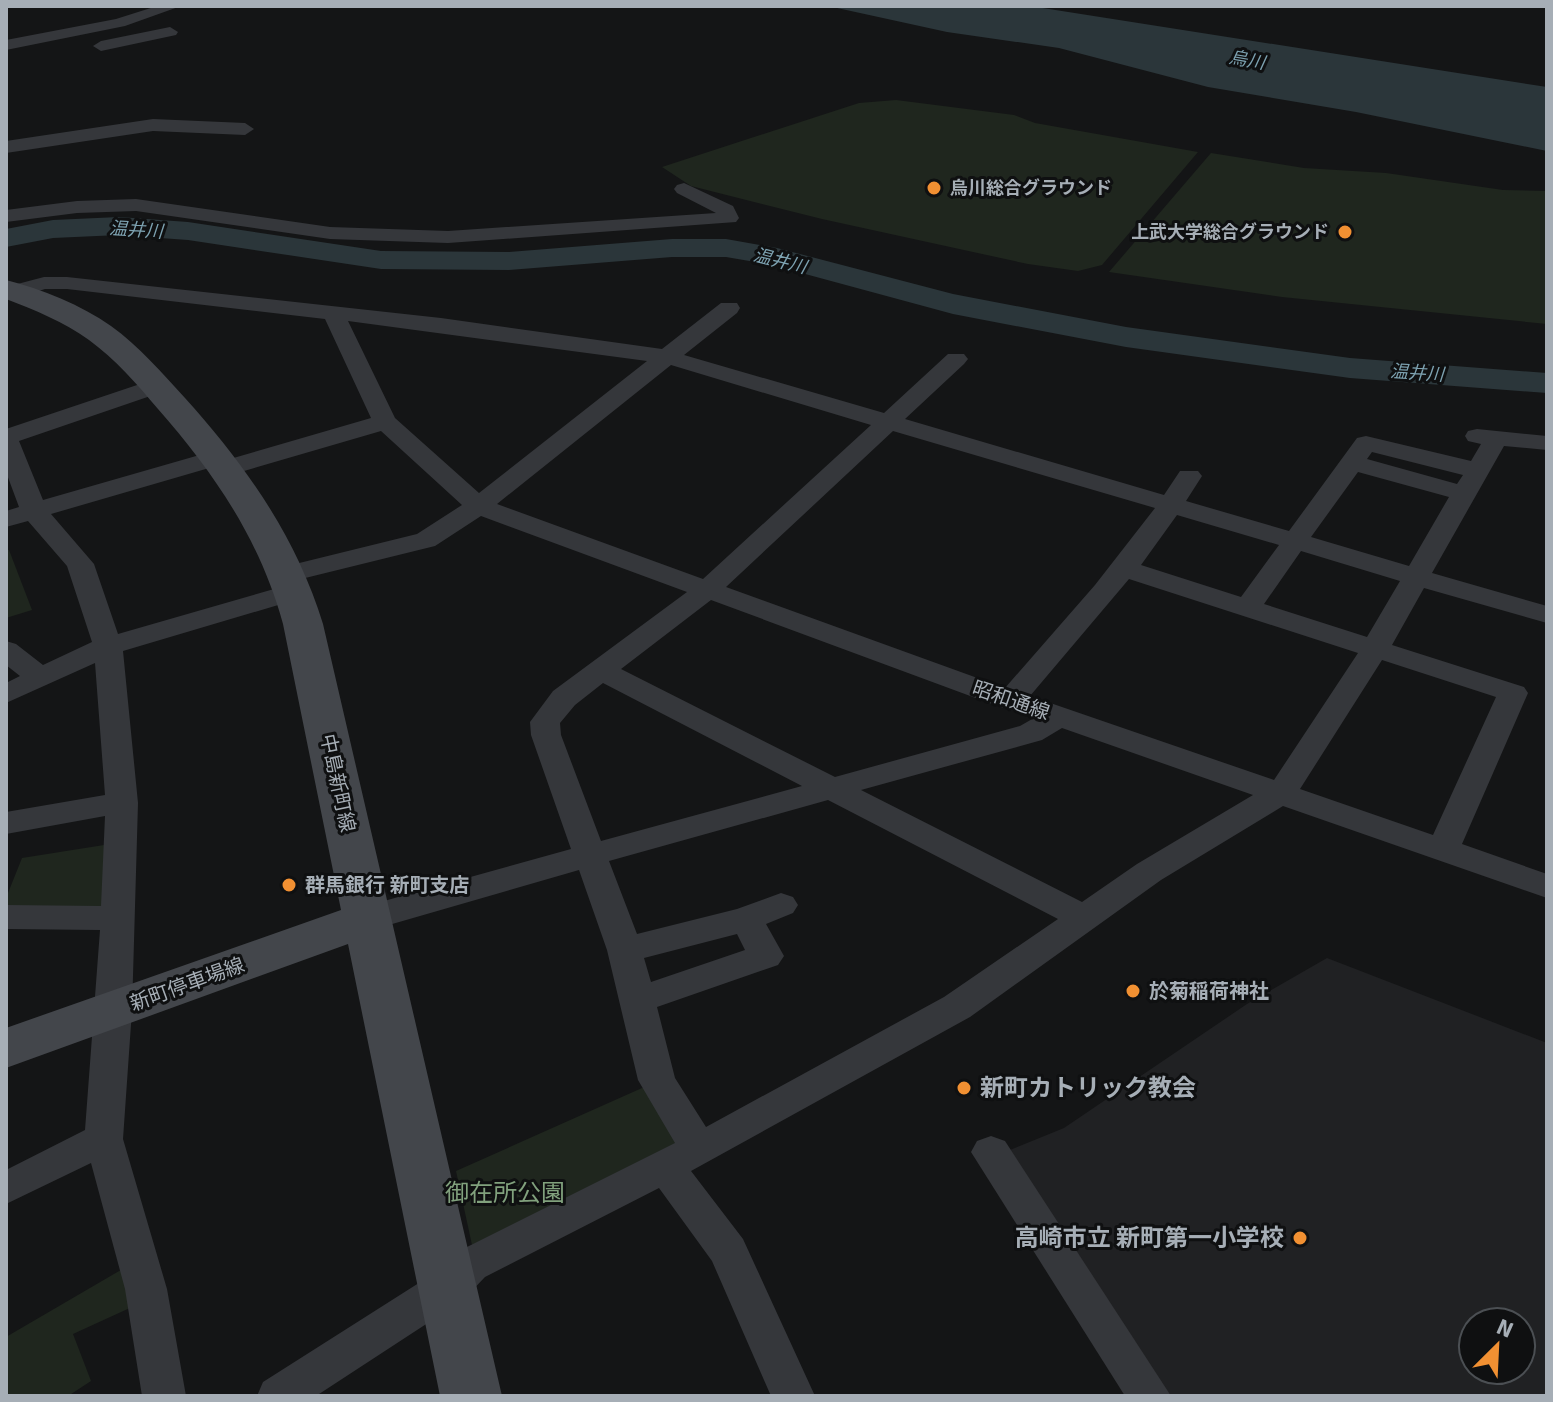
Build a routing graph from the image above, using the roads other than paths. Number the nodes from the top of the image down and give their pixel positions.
1 (160, 7) edge
2 (170, 32) dead end
3 (6, 45) edge
4 (81, 50) dead end
5 (245, 129) dead end
6 (6, 147) edge
7 (684, 189) dead end
8 (6, 216) edge
9 (10, 290) edge
10 (729, 308) dead end
11 (333, 313) junction
12 (667, 357) junction
13 (956, 359) dead end
14 (157, 386) junction
15 (887, 421) junction
16 (385, 422) junction
17 (6, 438) edge
18 (1547, 443) edge
19 (223, 462) junction
20 (1189, 476) dead end
21 (1472, 483) junction
22 (1172, 505) junction
23 (478, 506) junction
24 (20, 515) edge
25 (1296, 543) junction
26 (1123, 568) junction
27 (1416, 576) junction
28 (292, 583) junction
29 (706, 591) junction
30 (1247, 608) junction
31 (1547, 615) edge
32 (108, 646) junction
33 (6, 650) edge
34 (1374, 650) junction
35 (602, 671) junction
36 (39, 677) junction
37 (6, 694) edge
38 (1011, 700) junction
39 (1060, 717) junction
40 (833, 787) junction
41 (1282, 792) junction
42 (122, 803) junction
43 (6, 823) edge
44 (1443, 849) junction
45 (590, 854) junction
46 (1547, 886) edge
47 (781, 905) dead end
48 (6, 917) edge
49 (1083, 917) junction
50 (118, 918) junction
51 (368, 919) junction
52 (746, 919) junction
53 (625, 950) junction
54 (637, 1000) junction
55 (114, 1010) junction
56 (6, 1048) edge
57 (104, 1139) junction
58 (991, 1152) dead end
59 (682, 1158) junction
60 (6, 1188) edge
61 (448, 1287) junction
62 (164, 1396) edge
63 (279, 1396) edge
64 (471, 1396) edge
65 (793, 1396) edge
66 (1149, 1396) edge

1 - 3 street
2 - 4 street
5 - 6 street
7 - 8 street
9 - 11 street
9 - 14 main road, 中島新町線
10 - 12 street
11 - 12 street
11 - 16 street
12 - 15 street
12 - 23 street
13 - 15 street
14 - 17 street
14 - 19 main road, 中島新町線
15 - 22 street
15 - 29 street
16 - 19 street
16 - 23 street
17 - 24 street
18 - 21 street
19 - 24 street
19 - 28 main road, 中島新町線
20 - 22 street
21 - 25 street
21 - 27 street
22 - 25 street
22 - 26 street
23 - 28 street
23 - 29 street, 昭和通線
24 - 32 street
25 - 27 street
25 - 30 street
26 - 30 street
26 - 38 street
27 - 31 street
27 - 34 street
28 - 32 street
28 - 51 main road, 中島新町線
29 - 35 street
29 - 38 street, 昭和通線
30 - 34 street
32 - 36 street
32 - 42 street
33 - 36 street
34 - 41 street
34 - 44 street
35 - 40 street
35 - 45 street
36 - 37 street
38 - 39 street, 昭和通線
39 - 40 street
39 - 41 street, 昭和通線
40 - 45 street
40 - 49 street
41 - 44 street, 昭和通線
41 - 49 street
42 - 43 street
42 - 50 street
44 - 46 street, 昭和通線
45 - 51 street
45 - 53 street
47 - 52 street
48 - 50 street
49 - 59 street
50 - 55 street
51 - 55 main road, 新町停車場線
51 - 61 main road, 中島新町線
52 - 53 street
52 - 54 street
53 - 54 street
54 - 59 street
55 - 56 main road, 新町停車場線
55 - 57 street
57 - 60 street
57 - 62 street
58 - 66 street
59 - 61 street
59 - 65 street
61 - 63 street
61 - 64 main road, 中島新町線

